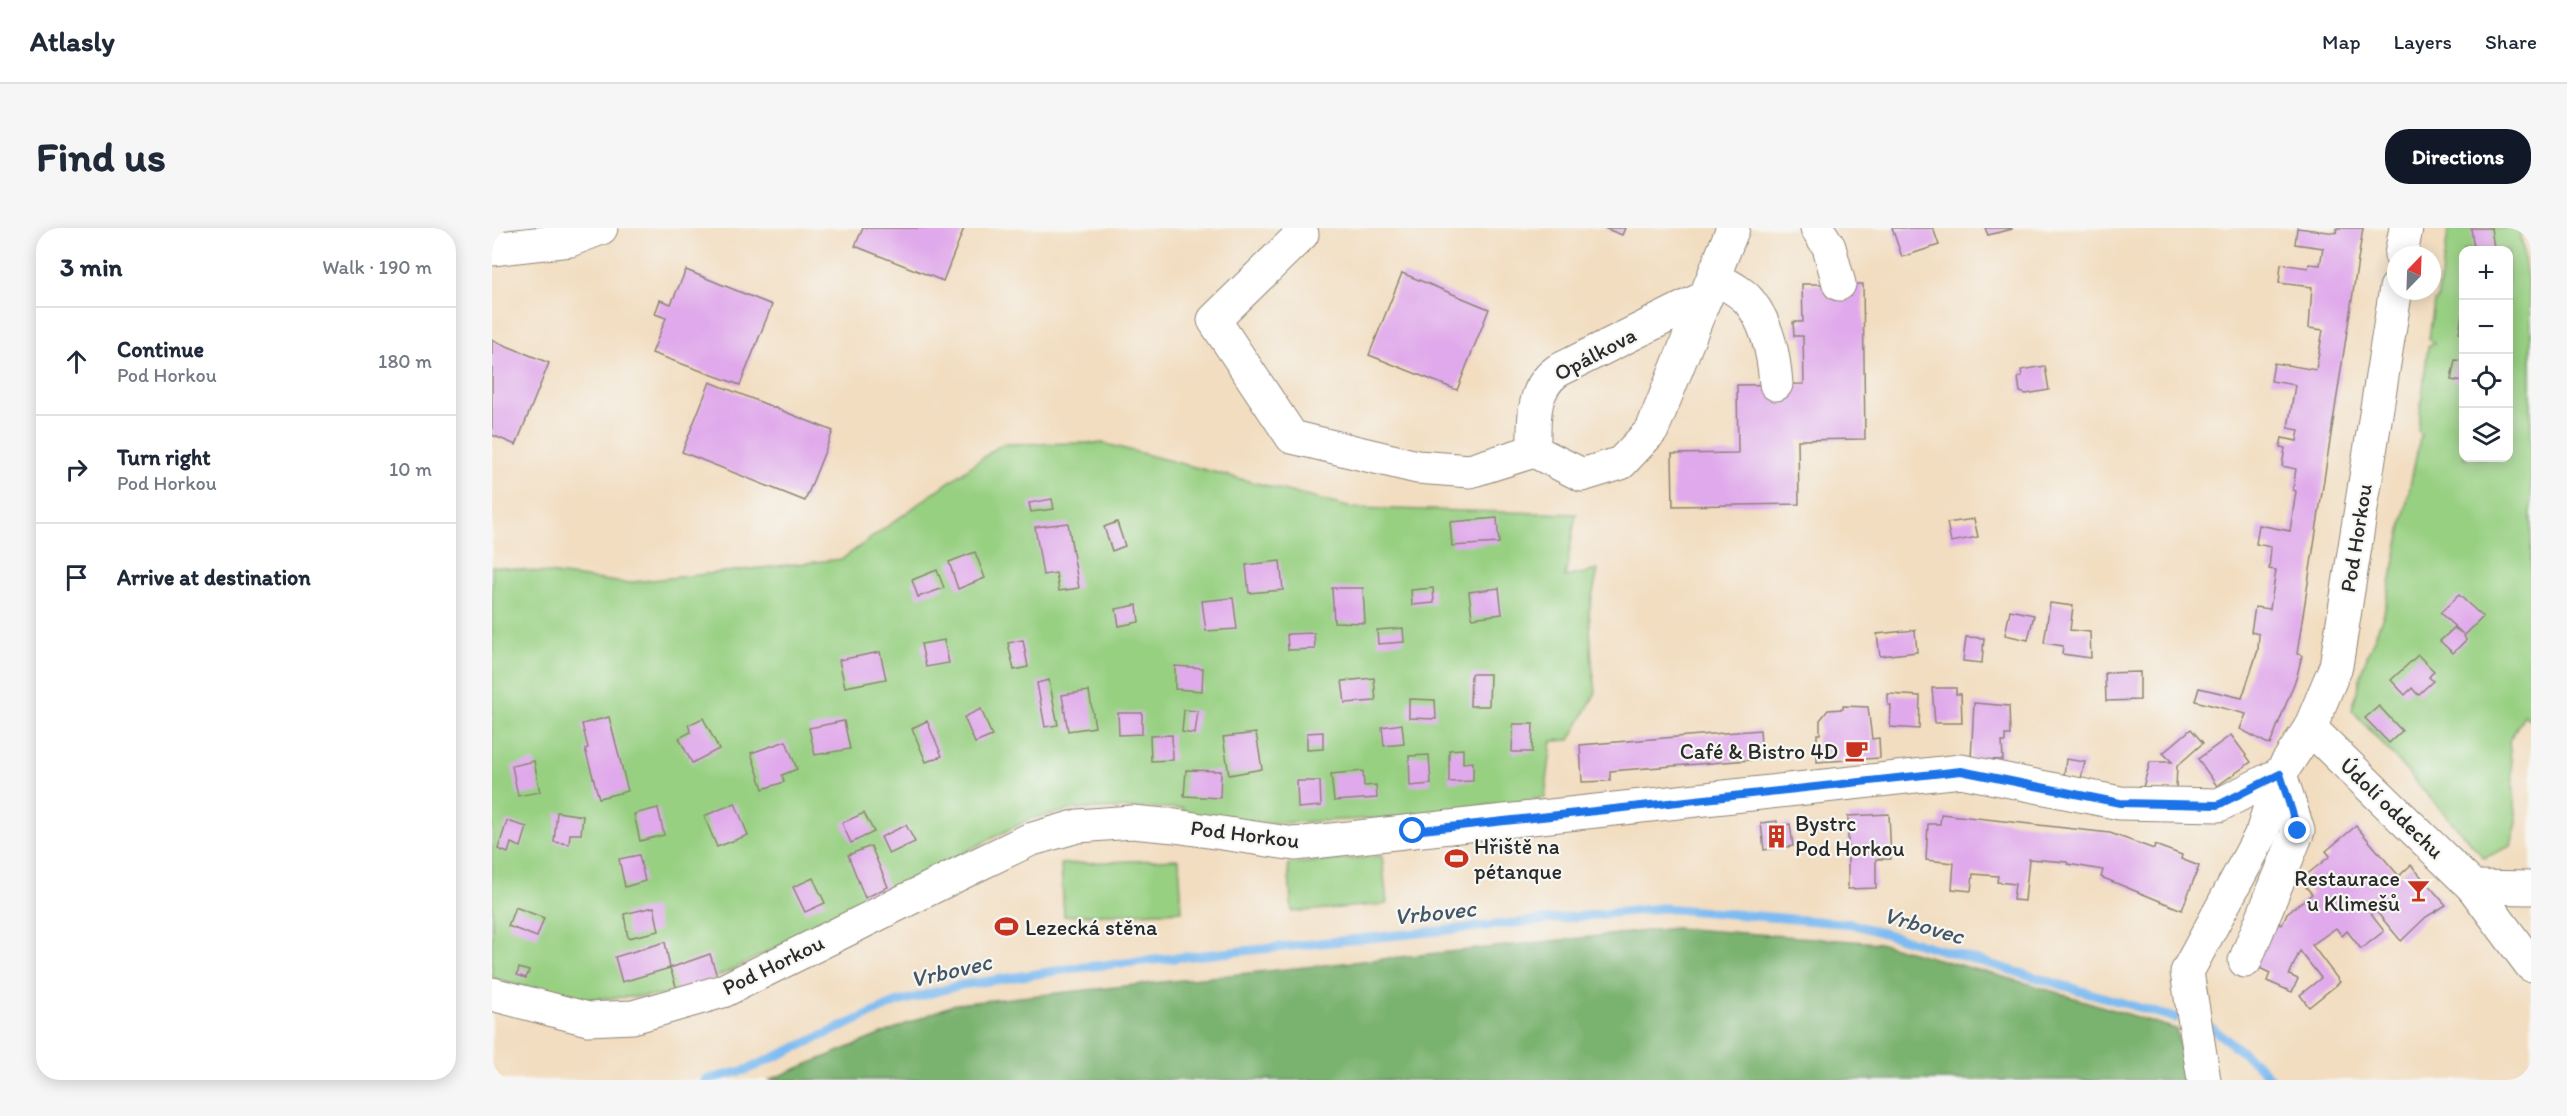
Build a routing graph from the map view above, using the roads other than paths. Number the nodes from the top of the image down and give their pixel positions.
1 (601, 228) edge
2 (1733, 228) edge
3 (1817, 228) edge
4 (2406, 228) edge
5 (1302, 234) dead end
6 (2403, 246) edge
7 (492, 249) edge
8 (1839, 284) dead end
9 (1710, 287) junction
10 (2394, 300) edge
11 (1776, 384) dead end
12 (1534, 451) junction
13 (2310, 728) junction
14 (2280, 774) junction
15 (2474, 887) junction
16 (2531, 888) edge
17 (2246, 961) dead end
18 (2531, 965) edge
19 (492, 994) edge
20 (2202, 1072) edge

1 - 7 street
2 - 9 street
3 - 8 street
4 - 6 street
5 - 12 street
9 - 11 street
9 - 12 street, Opálkova
9 - 12 street
10 - 13 street, Pod Horkou
13 - 14 street, Pod Horkou
13 - 15 street, Údolí oddechu
14 - 17 street
14 - 19 street, Pod Horkou
14 - 20 street
15 - 16 street
15 - 18 street, Údolí oddechu

